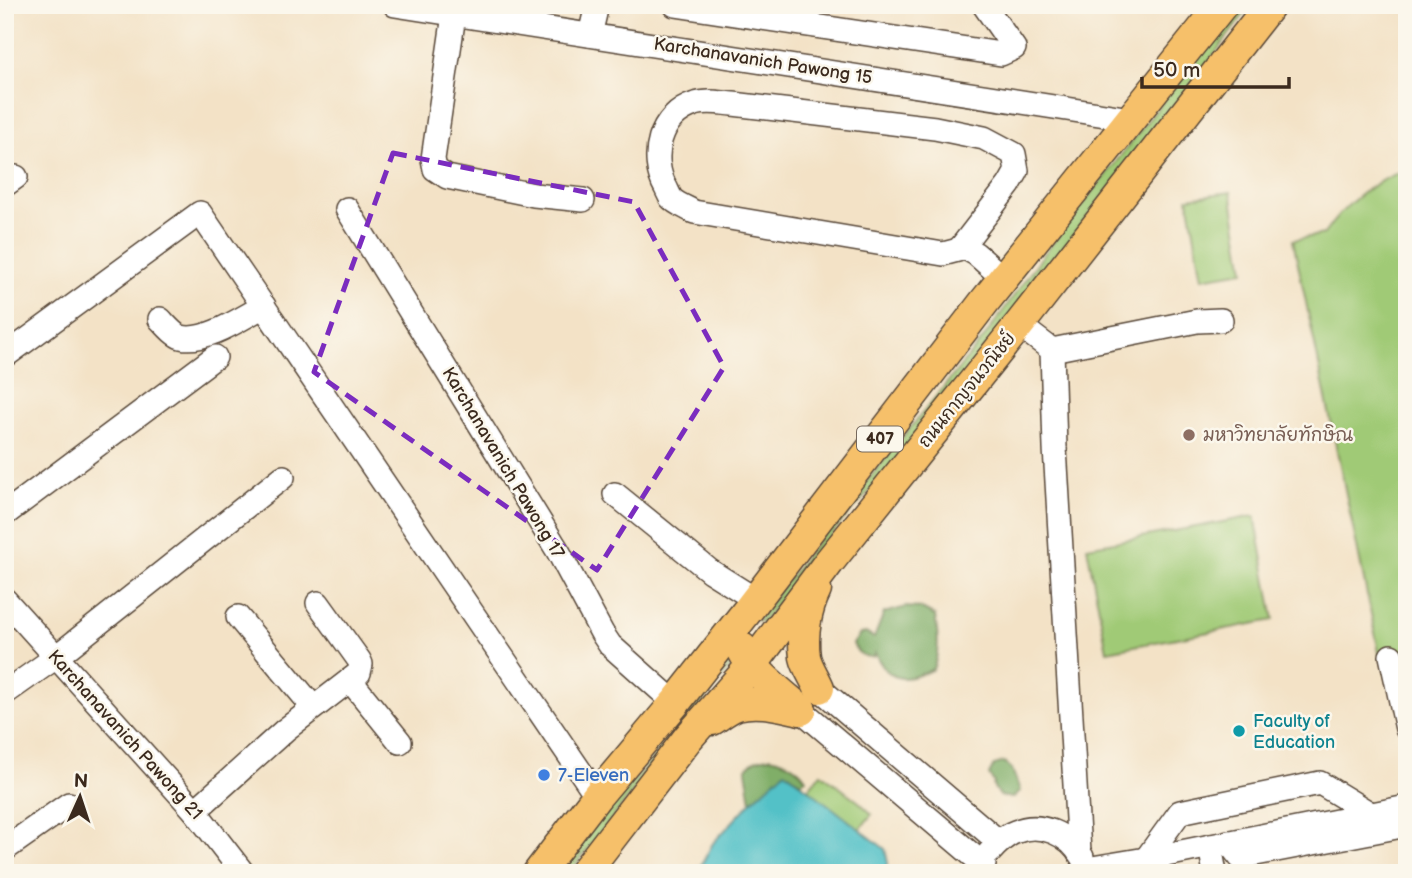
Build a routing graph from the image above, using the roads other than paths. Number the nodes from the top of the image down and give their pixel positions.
1 (395, 5) edge
2 (597, 5) edge
3 (676, 5) edge
4 (984, 5) edge
5 (1223, 5) edge
6 (1270, 5) edge
7 (790, 13) edge
8 (454, 15) junction
9 (590, 35) junction
10 (1131, 119) junction
11 (583, 200) dead end
12 (347, 209) dead end
13 (962, 246) junction
14 (1003, 278) junction
15 (264, 306) junction
16 (160, 319) dead end
17 (1221, 320) dead end
18 (1019, 325) junction
19 (1052, 350) junction
20 (5, 356) edge
21 (215, 357) dead end
22 (283, 477) dead end
23 (615, 494) dead end
24 (5, 514) edge
25 (829, 562) junction
26 (5, 600) edge
27 (318, 603) dead end
28 (752, 605) junction
29 (238, 617) dead end
30 (753, 651) junction
31 (1391, 656) dead end
32 (56, 657) junction
33 (709, 657) junction
34 (350, 680) junction
35 (5, 693) edge
36 (810, 699) junction
37 (675, 703) junction
38 (313, 707) junction
39 (1407, 730) edge
40 (688, 738) junction
41 (400, 742) dead end
42 (597, 796) junction
43 (69, 804) dead end
44 (1407, 807) edge
45 (195, 811) junction
46 (1371, 814) junction
47 (1407, 825) edge
48 (999, 842) junction
49 (1219, 844) junction
50 (5, 849) edge
51 (1146, 859) junction
52 (1084, 864) edge
53 (984, 869) edge
54 (243, 873) edge
55 (538, 873) edge
56 (584, 873) edge
57 (1216, 873) edge

1 - 8 street, Karchanavanich Pawong 15
2 - 9 street
3 - 7 street
4 - 7 street
5 - 10 main road, 407
6 - 18 main road, ถนนกาญจนวณิชย์ / 407
8 - 9 street, Karchanavanich Pawong 15
8 - 11 street
9 - 10 street, Karchanavanich Pawong 15
10 - 14 main road, 407
12 - 37 street, Karchanavanich Pawong 17
13 - 13 street
13 - 14 street
14 - 28 main road, 407
15 - 16 street
15 - 20 street
15 - 42 street
17 - 19 street
18 - 19 street
18 - 25 main road, ถนนกาญจนวณิชย์ / 407
19 - 52 street
21 - 24 street
22 - 32 street
23 - 28 street
25 - 30 main road, ถนนกาญจนวณิชย์ / 407
25 - 36 main road
26 - 32 street, Karchanavanich Pawong 21
27 - 34 street
28 - 30 main road
28 - 33 main road, 407
29 - 38 street
30 - 33 main road
30 - 36 main road
30 - 40 main road, ถนนกาญจนวณิชย์ / 407
31 - 39 street
32 - 35 street
32 - 45 street, Karchanavanich Pawong 21
33 - 37 main road, 407
34 - 38 street
34 - 41 street
36 - 40 main road
36 - 48 street
36 - 53 street
37 - 42 main road, 407
38 - 45 street
40 - 56 main road, ถนนกาญจนวณิชย์ / 407
42 - 55 main road, 407
43 - 50 street
44 - 46 street
45 - 54 street, Karchanavanich Pawong 21
46 - 49 street
46 - 51 street
47 - 49 street
48 - 52 street
48 - 53 street
49 - 51 street
49 - 57 street
51 - 52 street

